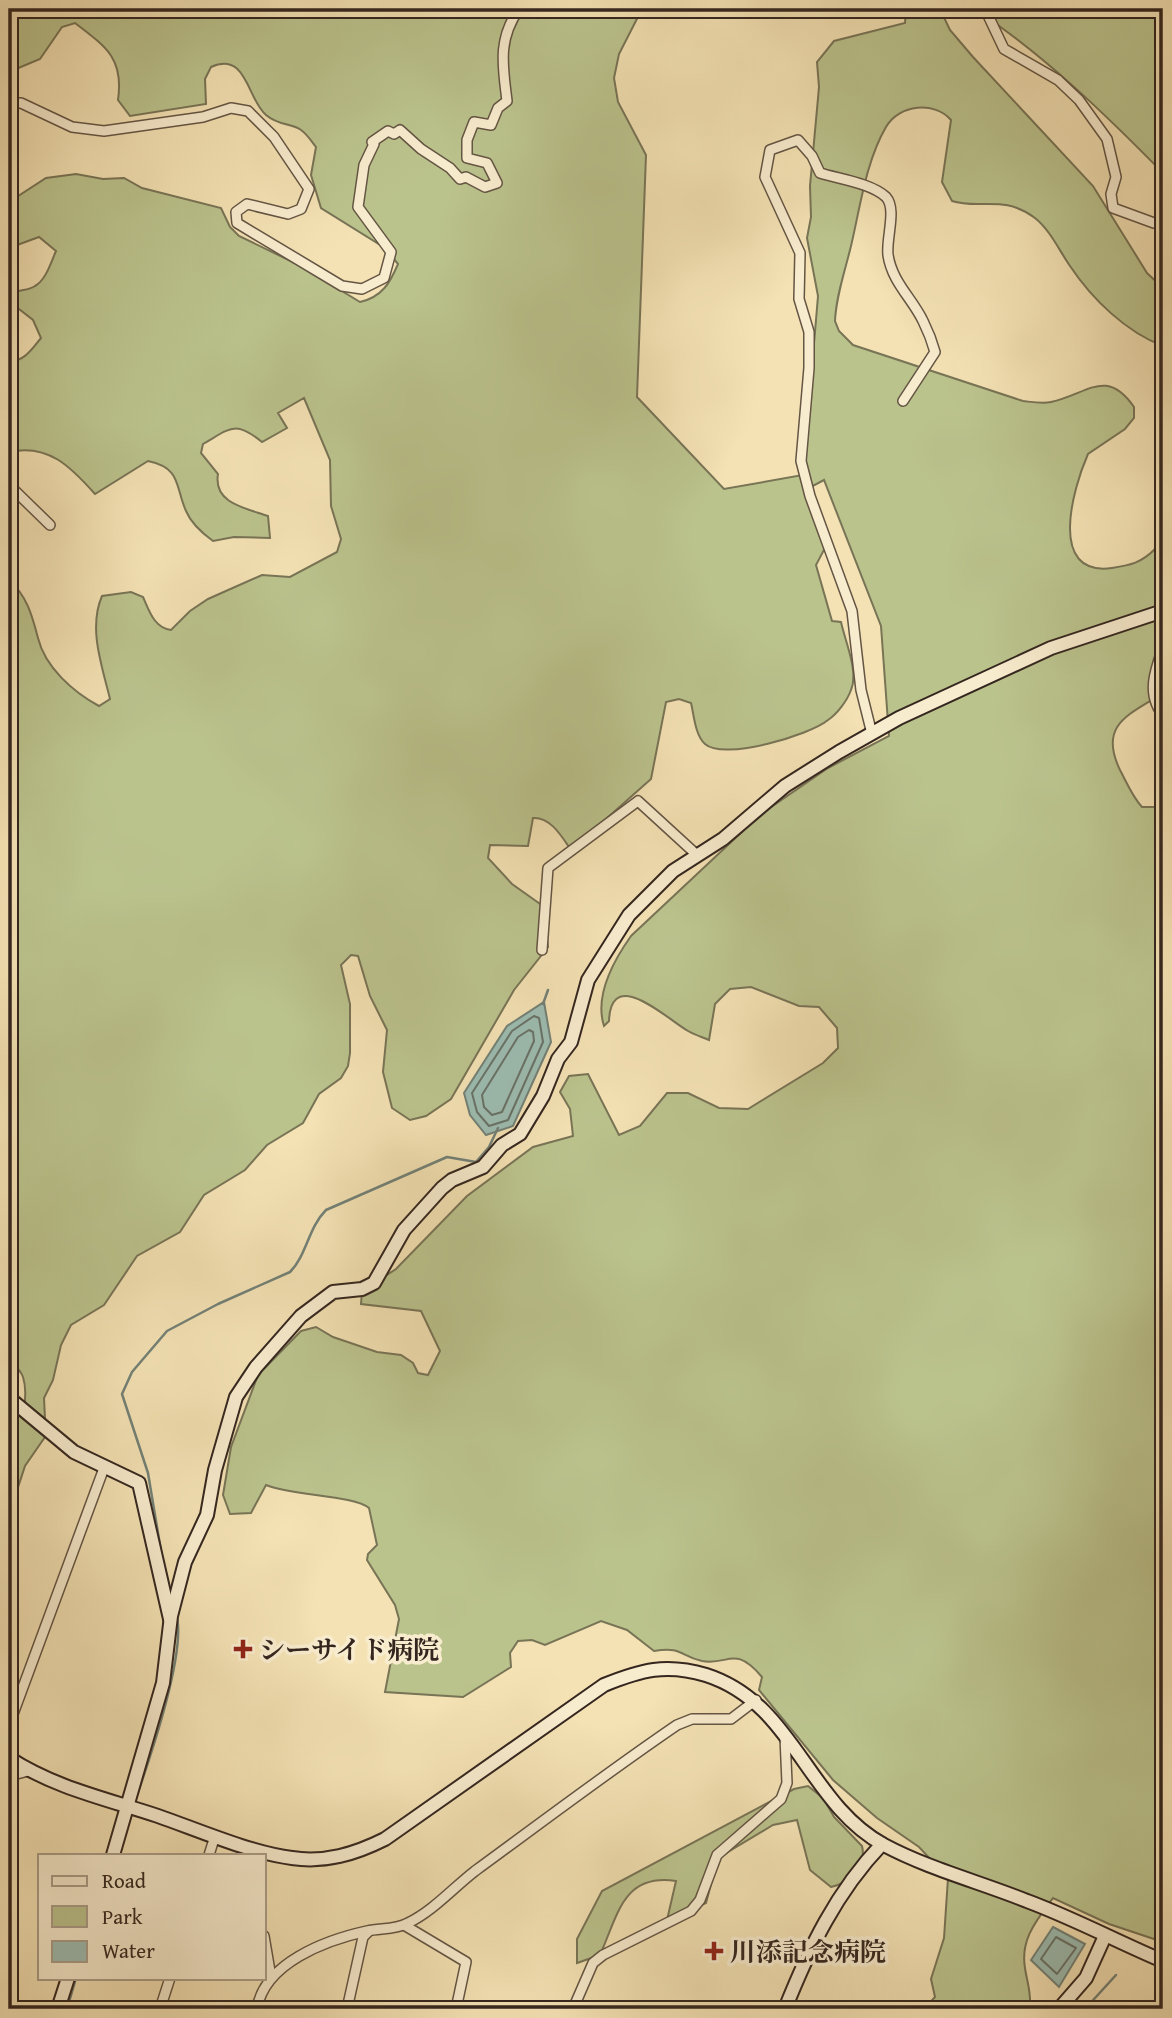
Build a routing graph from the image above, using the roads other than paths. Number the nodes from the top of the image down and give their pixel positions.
1 (519, 9) edge
2 (985, 9) edge
3 (9, 103) edge
4 (1163, 223) edge
5 (903, 401) dead end
6 (9, 485) edge
7 (50, 525) dead end
8 (1163, 611) edge
9 (1163, 648) edge
10 (1163, 715) edge
11 (872, 734) junction
12 (697, 855) junction
13 (542, 950) dead end
14 (9, 1398) edge
15 (104, 1468) junction
16 (171, 1620) junction
17 (756, 1700) junction
18 (9, 1725) edge
19 (785, 1735) junction
20 (9, 1758) edge
21 (28, 1771) junction
22 (9, 1776) edge
23 (135, 1808) junction
24 (215, 1836) junction
25 (882, 1844) junction
26 (260, 1852) edge
27 (113, 1854) edge
28 (209, 1854) edge
29 (404, 1926) junction
30 (370, 1930) junction
31 (1105, 1936) junction
32 (266, 1948) edge
33 (1163, 1961) edge
34 (271, 1977) junction
35 (67, 1980) edge
36 (169, 1980) edge
37 (58, 2009) edge
38 (160, 2009) edge
39 (257, 2009) edge
40 (347, 2009) edge
41 (456, 2009) edge
42 (573, 2009) edge
43 (785, 2009) edge
44 (1059, 2009) edge

1 - 3 street
2 - 4 street
5 - 11 street
6 - 7 street
8 - 11 street
9 - 10 street
11 - 12 street
12 - 13 street
12 - 16 street
14 - 15 street
15 - 16 street
15 - 18 street
16 - 23 street
17 - 19 street
17 - 26 street
17 - 29 street
19 - 25 street
19 - 42 street
20 - 21 street
21 - 22 street
21 - 23 street
23 - 24 street
23 - 27 street
24 - 26 street
24 - 28 street
25 - 31 street
25 - 43 street
29 - 30 street
29 - 41 street
30 - 34 street
30 - 40 street
31 - 33 street
31 - 44 street
32 - 34 street
34 - 39 street
35 - 37 street
36 - 38 street

